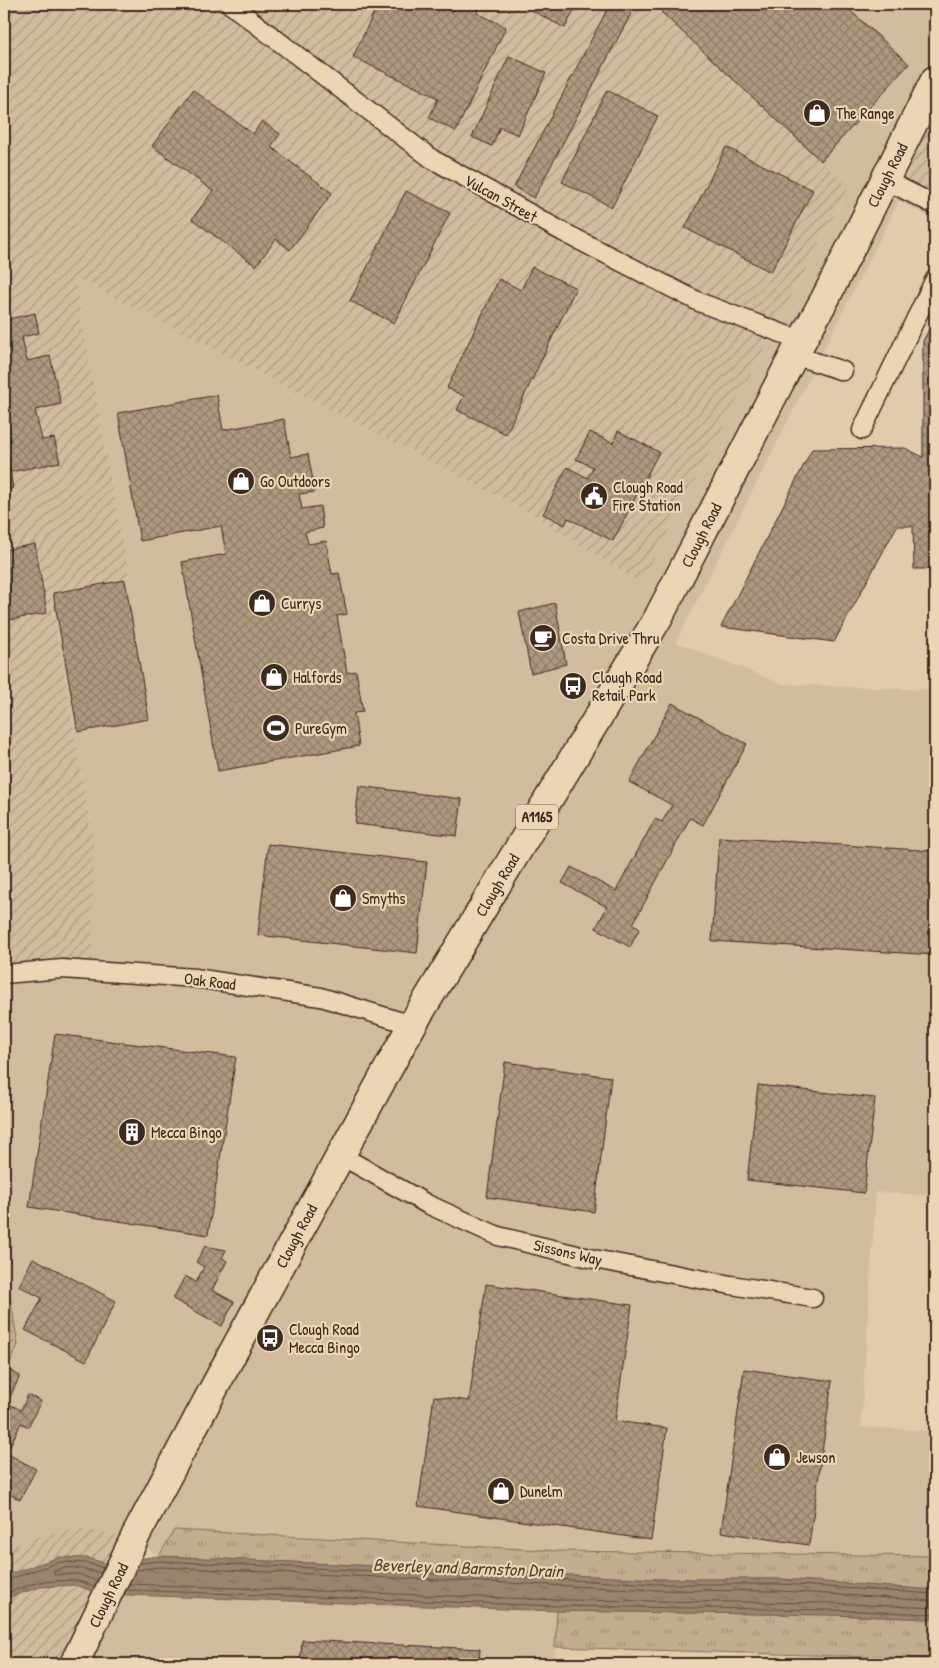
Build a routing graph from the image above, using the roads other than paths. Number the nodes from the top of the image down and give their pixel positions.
1 (230, 4) edge
2 (935, 80) edge
3 (885, 180) junction
4 (935, 205) edge
5 (935, 279) edge
6 (798, 348) junction
7 (843, 371) dead end
8 (862, 430) dead end
9 (4, 974) edge
10 (412, 1025) junction
11 (340, 1156) junction
12 (812, 1298) dead end
13 (74, 1664) edge

1 - 6 street, Vulcan Street
2 - 3 main road, Clough Road / A1165
3 - 4 street
3 - 6 main road, Clough Road / A1165
5 - 8 street
6 - 7 street, Vulcan Street
6 - 10 main road, Clough Road / A1165
9 - 10 street, Oak Road
10 - 11 main road, Clough Road / A1165
11 - 12 street, Sissons Way
11 - 13 main road, Clough Road / A1165

